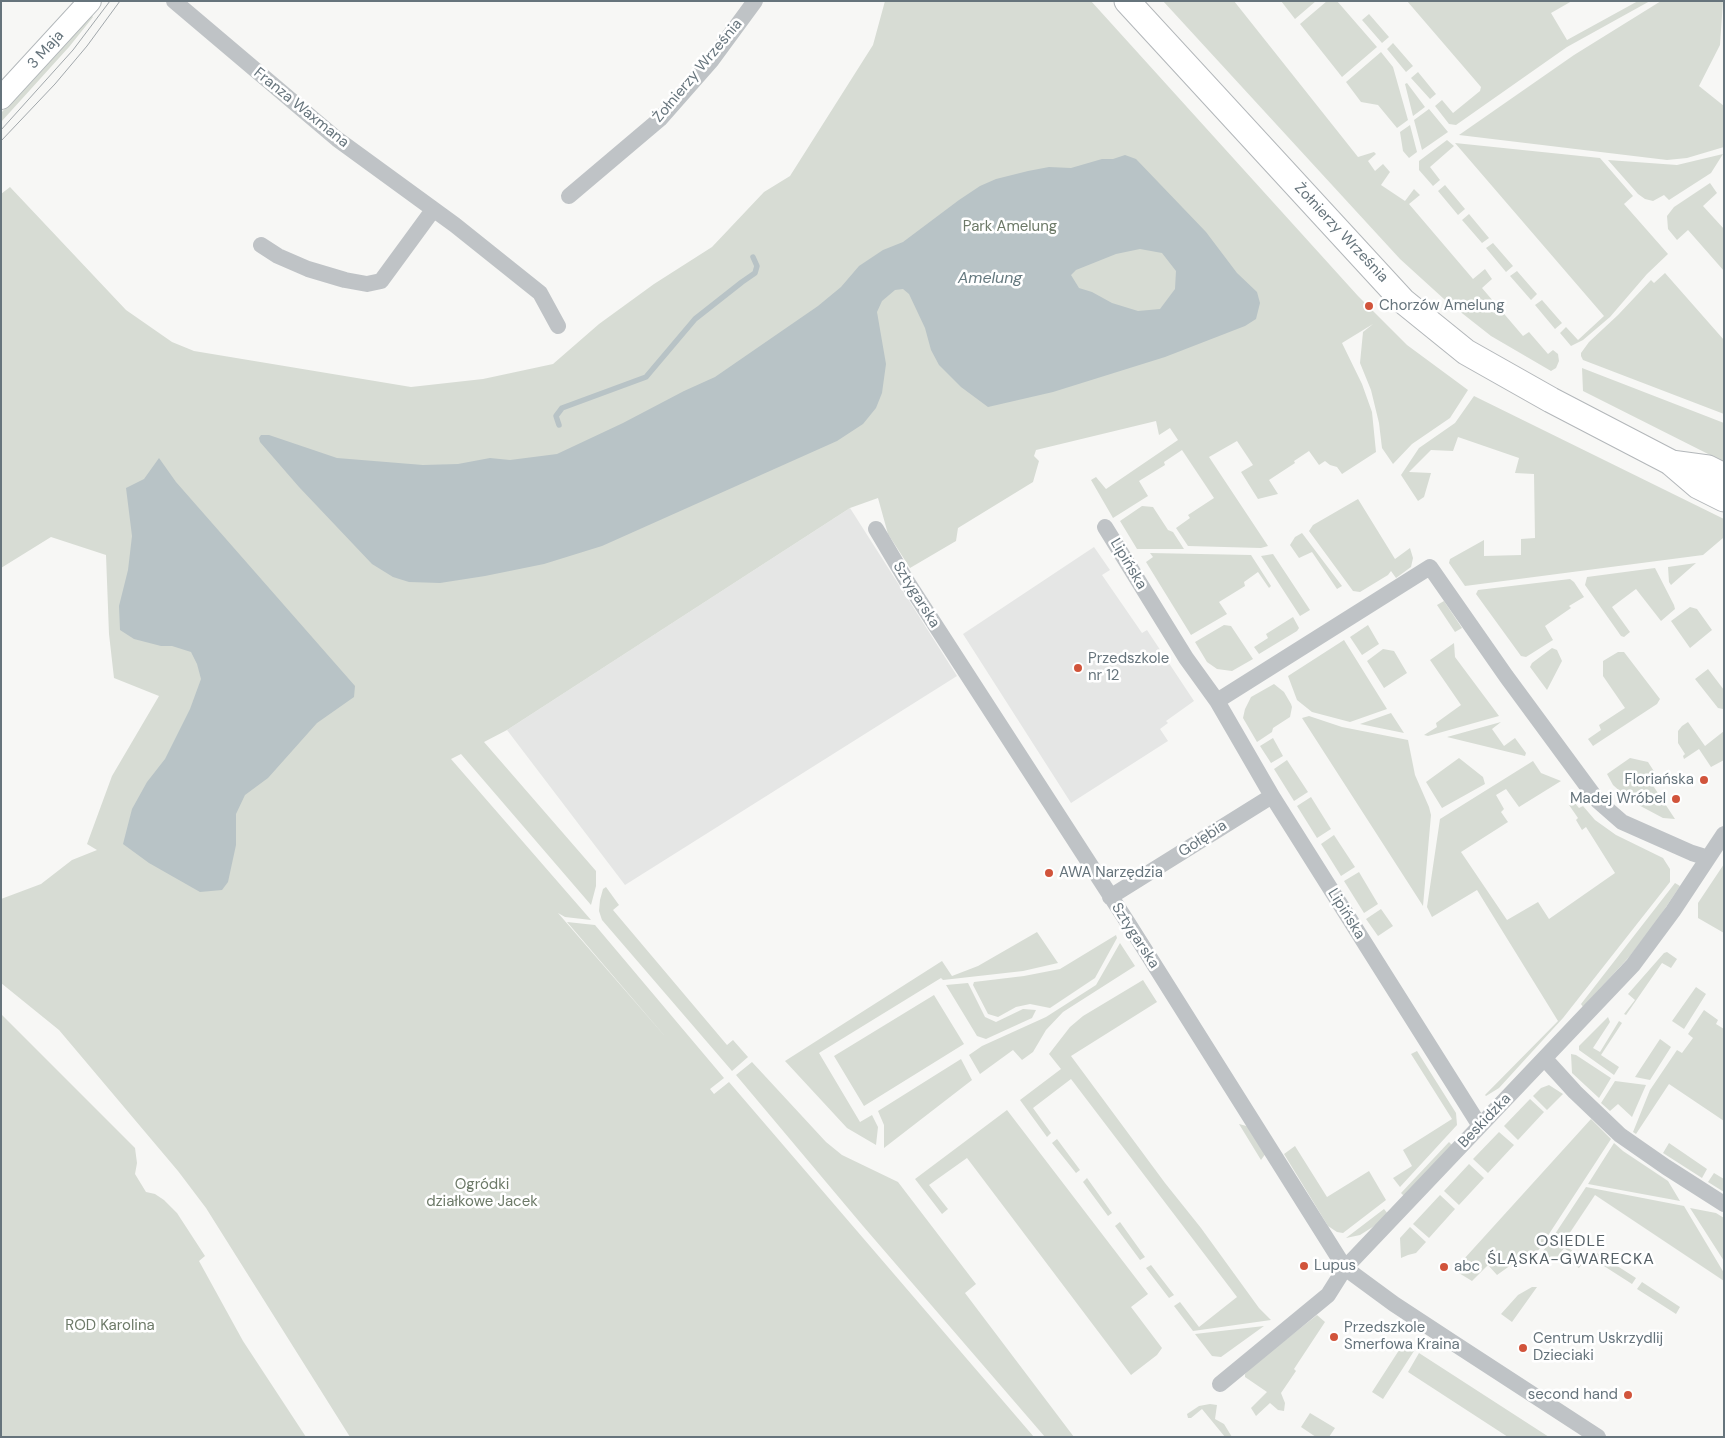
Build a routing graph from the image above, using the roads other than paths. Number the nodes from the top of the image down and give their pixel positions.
1 (90, 1) edge
2 (174, 1) edge
3 (755, 1) edge
4 (1127, 1) edge
5 (1, 98) edge
6 (569, 196) dead end
7 (433, 210) junction
8 (260, 245) dead end
9 (558, 326) dead end
10 (1670, 462) junction
11 (1724, 476) edge
12 (1724, 499) edge
13 (1105, 526) dead end
14 (876, 530) dead end
15 (1216, 701) junction
16 (1272, 796) junction
17 (1724, 834) edge
18 (1708, 858) junction
19 (1110, 897) junction
20 (1545, 1059) junction
21 (1480, 1126) junction
22 (1724, 1204) edge
23 (1345, 1268) junction
24 (1220, 1384) dead end
25 (1598, 1437) edge

1 - 5 street, 3 Maja
2 - 7 street, Franza Waxmana
3 - 6 street, Żołnierzy Września
4 - 10 main road, Żołnierzy Września
7 - 8 street
7 - 9 street, Franza Waxmana
10 - 11 main road, Żołnierzy Września
10 - 12 main road, Żołnierzy Września
13 - 15 street, Lipińska
14 - 19 street, Sztygarska
15 - 16 street, Lipińska
15 - 18 street
16 - 19 street, Gołębia
16 - 21 street, Lipińska
17 - 18 street, Beskidzka
18 - 20 street, Beskidzka
19 - 23 street, Sztygarska
20 - 21 street, Beskidzka
20 - 22 street
21 - 23 street, Beskidzka
23 - 24 street, Beskidzka
23 - 25 street

